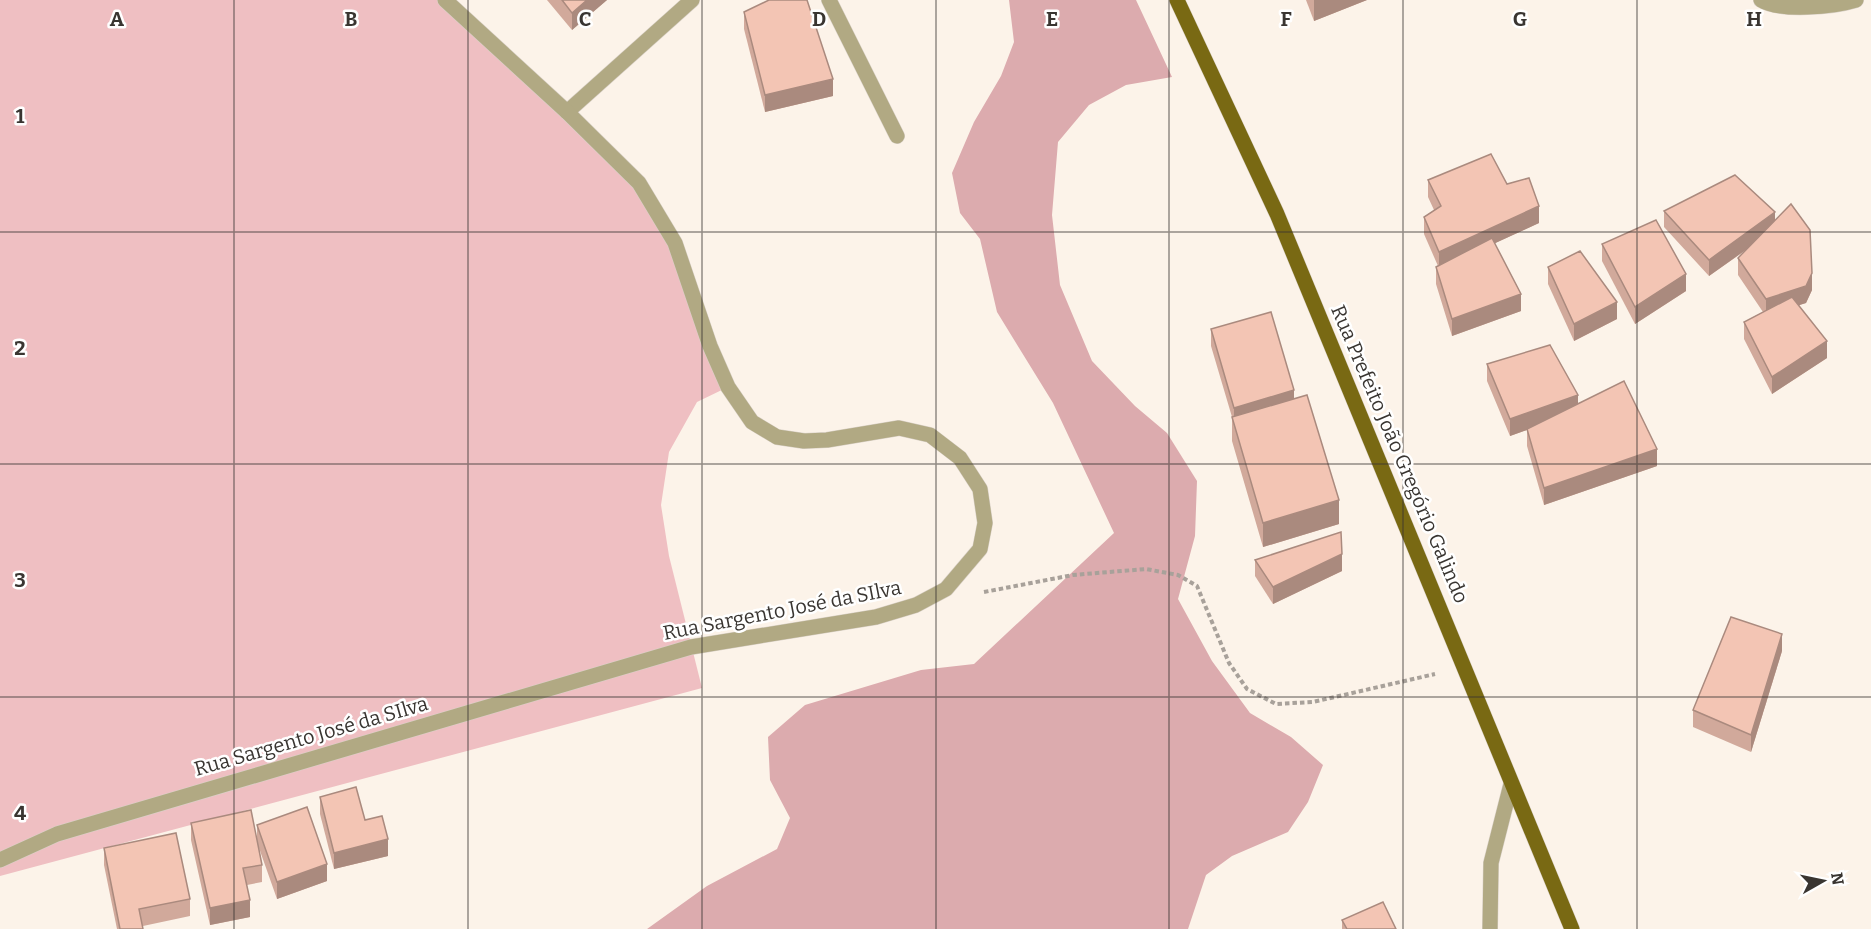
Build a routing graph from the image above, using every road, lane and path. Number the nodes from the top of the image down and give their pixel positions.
1 (445, 0) edge
2 (692, 0) edge
3 (829, 0) edge
4 (1177, 0) edge
5 (1761, 0) edge
6 (1856, 0) edge
7 (567, 112) junction
8 (897, 136) dead end
9 (972, 594) dead end
10 (1465, 668) junction
11 (1511, 784) junction
12 (0, 860) edge
13 (1490, 929) edge
14 (1572, 929) edge

1 - 7 street, Rua Sargento José da SIlva
2 - 7 street
3 - 8 street
4 - 10 main road, Rua Prefeito João Gregório Galindo
5 - 6 street
7 - 12 street, Rua Sargento José da SIlva
9 - 10 path
10 - 11 main road, Rua Prefeito João Gregório Galindo
11 - 13 street
11 - 14 main road, Rua Prefeito João Gregório Galindo

